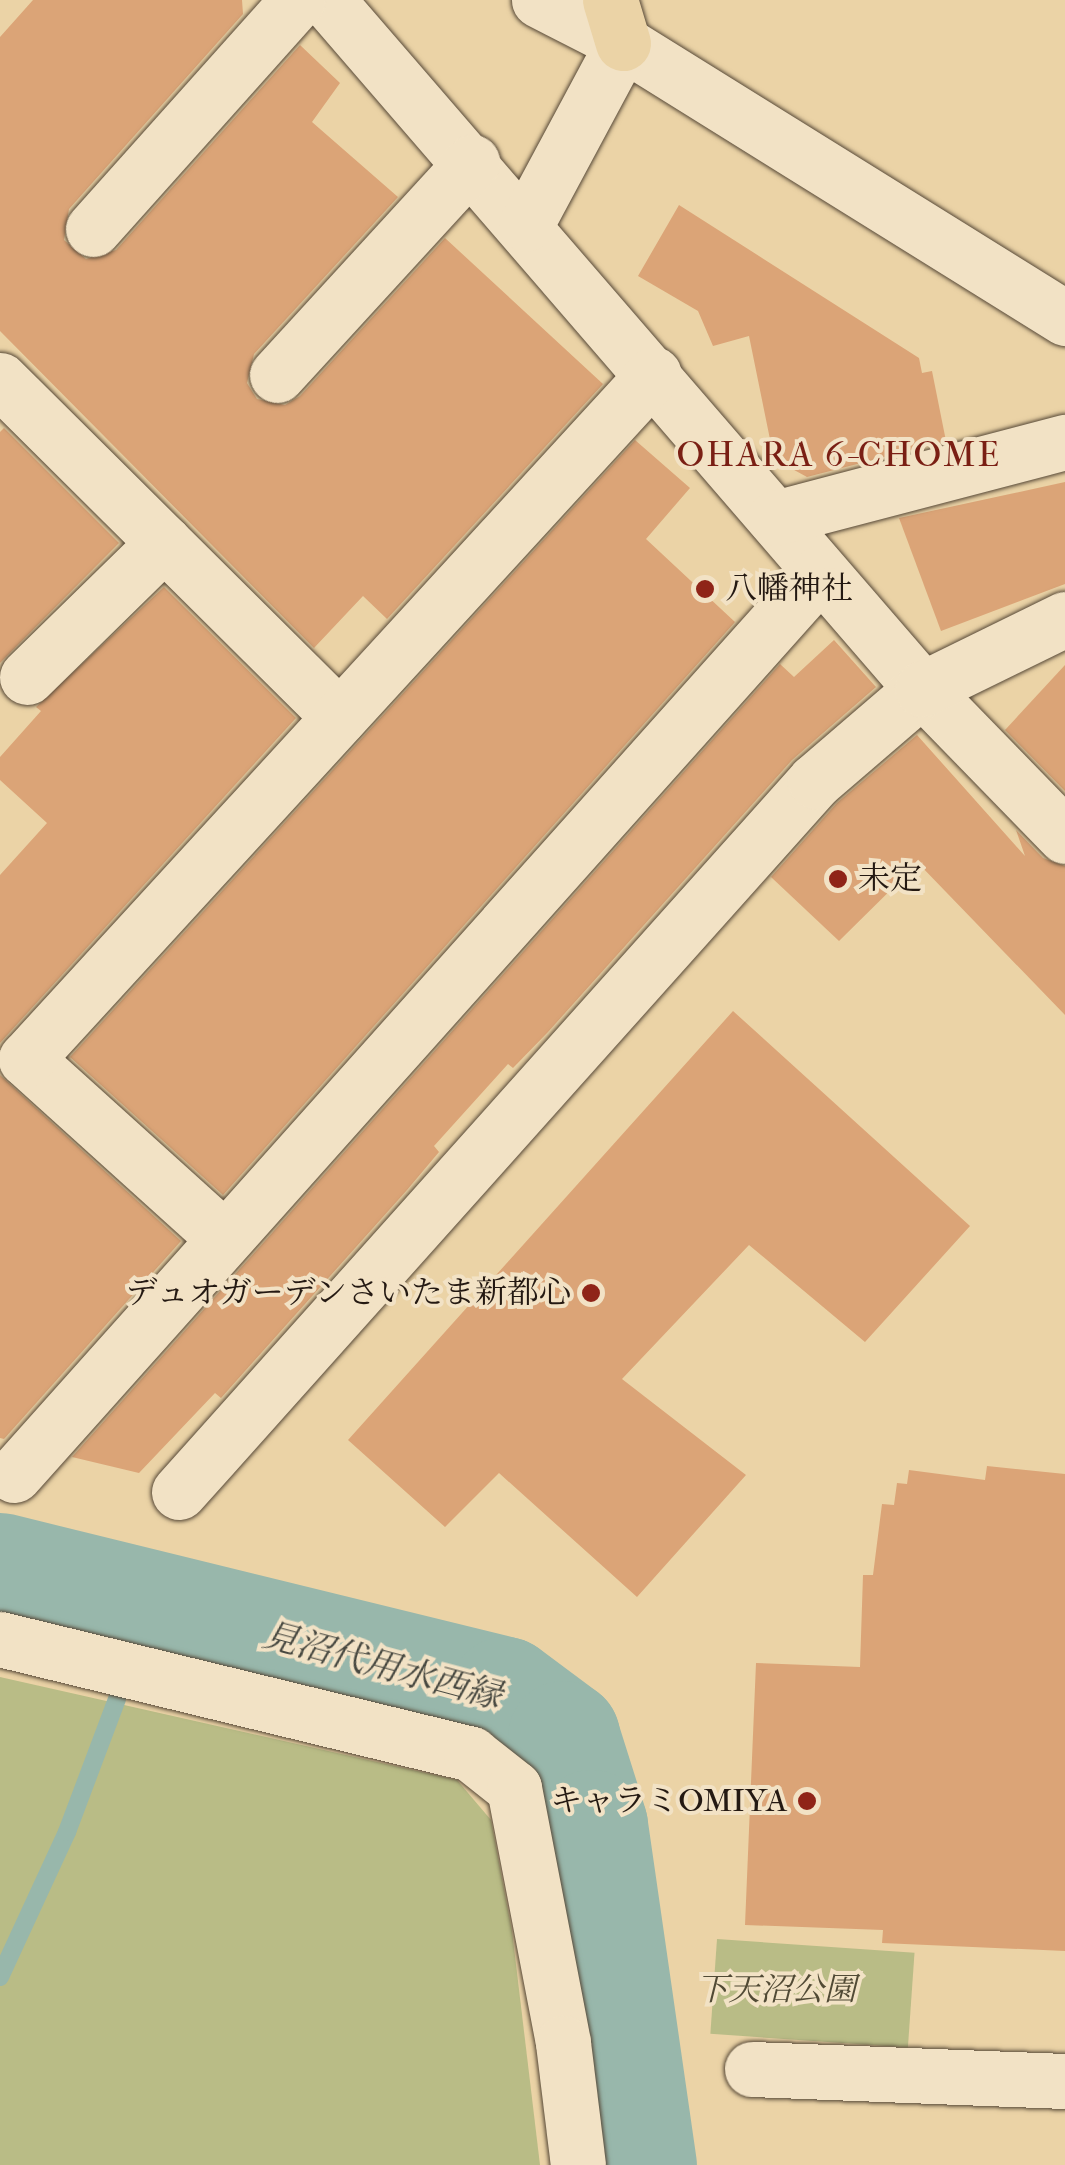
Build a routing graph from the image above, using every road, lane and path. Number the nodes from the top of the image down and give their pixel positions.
1 (298, 0) edge
2 (327, 0) edge
3 (539, 0) edge
4 (617, 22) edge
5 (472, 162) junction
6 (526, 224) junction
7 (94, 229) dead end
8 (1065, 318) edge
9 (654, 374) junction
10 (277, 375) dead end
11 (4, 391) edge
12 (1065, 442) edge
13 (775, 518) junction
14 (164, 543) junction
15 (820, 572) junction
16 (1065, 619) edge
17 (27, 676) dead end
18 (922, 689) junction
19 (339, 717) junction
20 (1065, 836) edge
21 (13, 1075) edge
22 (224, 1238) junction
23 (14, 1475) dead end
24 (179, 1492) dead end
25 (0, 1640) edge
26 (752, 2069) dead end
27 (1065, 2081) edge
28 (578, 2165) edge

1 - 7 street
2 - 5 street
3 - 4 street
4 - 6 street
4 - 8 street
5 - 6 street
5 - 10 street
6 - 9 street
9 - 13 street
9 - 19 street
11 - 14 street
12 - 13 street
13 - 15 street
14 - 17 street
14 - 19 street
15 - 18 street
15 - 22 street
16 - 18 street
18 - 20 street
18 - 24 street
19 - 21 street
21 - 22 street
22 - 23 street
25 - 28 street
26 - 27 street

